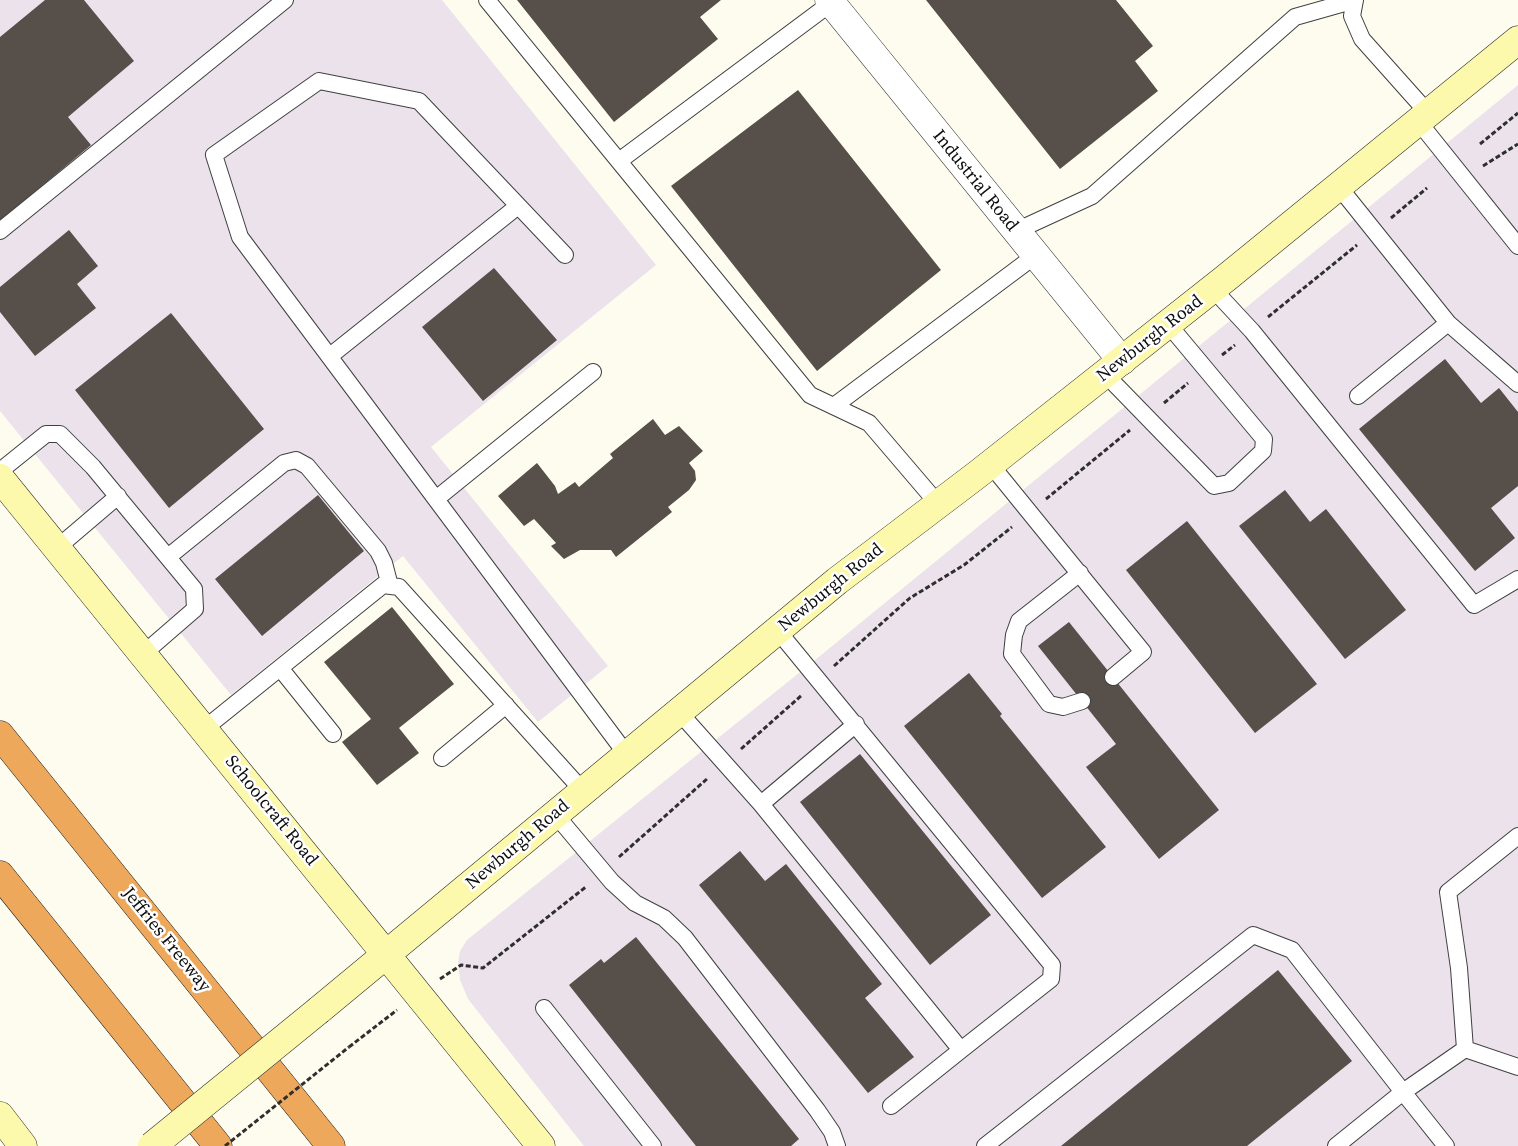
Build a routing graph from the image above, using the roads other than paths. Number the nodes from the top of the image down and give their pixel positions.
1 (285, 0) edge
2 (487, 0) edge
3 (1355, 0) edge
4 (830, 1) edge
5 (1518, 40) edge
6 (1423, 117) junction
7 (619, 161) junction
8 (1339, 187) junction
9 (518, 206) junction
10 (0, 231) edge
11 (1016, 231) junction
12 (1518, 246) edge
13 (565, 255) dead end
14 (1036, 255) junction
15 (1213, 289) junction
16 (1448, 323) junction
17 (1168, 324) junction
18 (330, 356) junction
19 (1114, 368) junction
20 (592, 372) dead end
21 (1518, 384) edge
22 (1358, 396) dead end
23 (834, 406) junction
24 (991, 465) junction
25 (0, 471) edge
26 (0, 478) edge
27 (118, 496) junction
28 (436, 499) junction
29 (939, 505) junction
30 (57, 548) junction
31 (168, 557) junction
32 (1080, 573) junction
33 (1518, 579) edge
34 (390, 586) junction
35 (778, 631) junction
36 (143, 654) junction
37 (280, 668) junction
38 (1113, 677) dead end
39 (1082, 701) dead end
40 (506, 705) junction
41 (679, 712) junction
42 (856, 724) junction
43 (204, 729) junction
44 (333, 734) dead end
45 (0, 735) edge
46 (627, 755) junction
47 (442, 758) dead end
48 (583, 791) junction
49 (761, 804) junction
50 (555, 814) junction
51 (1518, 836) edge
52 (0, 875) edge
53 (388, 954) junction
54 (544, 1008) dead end
55 (1465, 1049) junction
56 (961, 1050) junction
57 (1518, 1067) edge
58 (1403, 1092) junction
59 (891, 1106) dead end
60 (0, 1116) edge
61 (24, 1146) edge
62 (152, 1146) edge
63 (218, 1146) edge
64 (331, 1146) edge
65 (541, 1146) edge
66 (653, 1146) edge
67 (837, 1146) edge
68 (985, 1146) edge
69 (1336, 1146) edge
70 (1446, 1146) edge

1 - 10 lane
2 - 7 lane
3 - 6 lane
3 - 11 lane
4 - 7 lane
4 - 11 street, Industrial Road
5 - 6 main road, Newburgh Road
6 - 8 main road, Newburgh Road
6 - 12 lane
7 - 23 lane
8 - 15 main road, Newburgh Road
8 - 16 lane
9 - 13 lane
9 - 18 lane
9 - 18 lane
11 - 14 street, Industrial Road
14 - 19 street, Industrial Road
14 - 23 lane
15 - 17 main road, Newburgh Road
15 - 33 lane
16 - 21 lane
16 - 22 lane
17 - 19 main road, Newburgh Road
17 - 19 lane
18 - 28 lane
19 - 24 main road, Newburgh Road
20 - 28 lane
23 - 29 lane
24 - 29 main road, Newburgh Road
24 - 32 lane
25 - 27 lane
26 - 30 main road, Schoolcraft Road
27 - 30 lane
27 - 31 lane
28 - 46 lane
29 - 35 main road, Newburgh Road
30 - 36 main road, Schoolcraft Road
31 - 34 lane
31 - 36 lane
32 - 38 lane
32 - 39 lane
34 - 37 lane
34 - 40 lane
35 - 41 main road, Newburgh Road
35 - 42 lane
36 - 43 main road, Schoolcraft Road
37 - 43 lane
37 - 44 lane
40 - 47 lane
40 - 48 lane
41 - 46 main road, Newburgh Road
41 - 49 lane
42 - 49 lane
42 - 56 lane
43 - 53 main road, Schoolcraft Road
45 - 64 highway, Jeffries Freeway
46 - 48 main road, Newburgh Road
48 - 50 main road, Newburgh Road
49 - 56 lane
50 - 53 main road, Newburgh Road
50 - 67 lane
51 - 55 lane
52 - 63 highway
53 - 62 main road, Newburgh Road, bridge
53 - 65 main road, Schoolcraft Road
54 - 66 lane
55 - 57 lane
55 - 58 lane
56 - 59 lane
58 - 68 lane
58 - 69 lane
58 - 70 lane
60 - 61 main road

